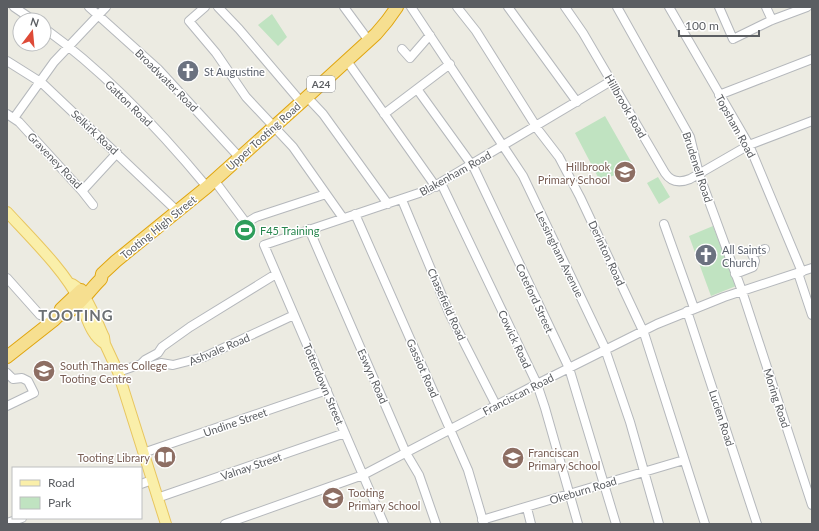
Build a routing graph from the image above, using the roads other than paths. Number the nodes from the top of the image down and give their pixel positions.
1 (89, 7) edge
2 (106, 7) edge
3 (205, 7) edge
4 (218, 7) edge
5 (344, 7) edge
6 (397, 7) edge
7 (411, 7) edge
8 (457, 7) edge
9 (508, 7) edge
10 (564, 7) edge
11 (617, 7) edge
12 (669, 7) edge
13 (719, 7) edge
14 (766, 7) edge
15 (807, 7) edge
16 (99, 15) junction
17 (772, 20) junction
18 (52, 34) edge
19 (430, 35) junction
20 (369, 41) junction
21 (69, 47) junction
22 (402, 50) dead end
23 (812, 59) edge
24 (7, 60) edge
25 (347, 61) junction
26 (450, 64) junction
27 (39, 81) junction
28 (611, 81) junction
29 (417, 89) junction
30 (719, 95) junction
31 (304, 99) junction
32 (577, 102) junction
33 (384, 114) junction
34 (10, 116) edge
35 (812, 121) edge
36 (274, 127) junction
37 (536, 127) junction
38 (504, 145) junction
39 (749, 145) junction
40 (117, 153) junction
41 (240, 158) junction
42 (472, 165) junction
43 (699, 174) junction
44 (211, 184) junction
45 (438, 185) junction
46 (82, 191) junction
47 (326, 194) junction
48 (402, 200) junction
49 (388, 204) junction
50 (93, 205) dead end
51 (177, 211) junction
52 (7, 212) edge
53 (355, 214) junction
54 (343, 218) junction
55 (664, 224) dead end
56 (309, 229) junction
57 (264, 245) joint
58 (766, 249) dead end
59 (812, 268) edge
60 (800, 272) junction
61 (276, 274) junction
62 (735, 274) junction
63 (7, 278) edge
64 (740, 288) junction
65 (80, 296) junction
66 (690, 310) junction
67 (294, 315) junction
68 (812, 315) edge
69 (56, 317) junction
70 (643, 330) junction
71 (606, 349) junction
72 (158, 353) junction
73 (8, 355) edge
74 (162, 363) junction
75 (141, 364) junction
76 (569, 368) junction
77 (118, 372) junction
78 (7, 373) edge
79 (536, 384) junction
80 (327, 390) junction
81 (496, 405) junction
82 (7, 406) edge
83 (450, 430) junction
84 (345, 433) junction
85 (143, 453) junction
86 (406, 453) junction
87 (684, 460) junction
88 (644, 472) junction
89 (363, 475) junction
90 (152, 480) junction
91 (605, 483) junction
92 (142, 484) edge
93 (570, 493) junction
94 (157, 498) junction
95 (812, 505) edge
96 (527, 508) junction
97 (18, 519) edge
98 (248, 520) edge
99 (7, 522) edge
100 (483, 522) edge
101 (166, 524) edge
102 (225, 524) edge
103 (384, 524) edge
104 (436, 524) edge
105 (531, 524) edge
106 (578, 524) edge
107 (616, 524) edge
108 (659, 524) edge
109 (705, 524) edge
110 (757, 524) edge

1 - 16 street, Broadwater Road
2 - 16 street
3 - 36 street
4 - 31 street
5 - 20 street
6 - 20 highway, Upper Tooting Road / A24
7 - 19 street, Lessingham Avenue
8 - 37 street, Derinton Road
9 - 32 street
10 - 28 street, Hillbrook Road
11 - 43 street, Brudenell Road
12 - 30 street, Topsham Road
13 - 17 street
14 - 17 street
15 - 17 street
16 - 21 street
16 - 41 street, Broadwater Road
18 - 21 street, Gatton Road
19 - 22 street
19 - 26 street, Lessingham Avenue
20 - 25 highway, Upper Tooting Road / A24
21 - 27 street
21 - 44 street, Gatton Road
23 - 30 street
24 - 27 street, Selkirk Road
25 - 31 highway, Upper Tooting Road / A24
25 - 33 street, Cowick Road
26 - 29 street
26 - 38 street, Lessingham Avenue
27 - 34 street
27 - 40 street, Selkirk Road
28 - 32 street, Blakenham Road
28 - 43 street, Hillbrook Road
29 - 33 street
29 - 42 street, Coteford Street
30 - 39 street, Topsham Road
31 - 36 highway, Upper Tooting Road / A24
31 - 49 street
32 - 37 street, Blakenham Road
33 - 45 street, Cowick Road
34 - 46 street, Graveney Road
35 - 39 street, Hillbrook Road
36 - 41 highway, Upper Tooting Road / A24
36 - 47 street
37 - 38 street, Blakenham Road
37 - 70 street, Derinton Road
38 - 42 street, Blakenham Road
38 - 71 street, Lessingham Avenue
39 - 43 street, Hillbrook Road
39 - 60 street, Topsham Road
40 - 46 street, Graveney Road
40 - 51 street, Selkirk Road
41 - 44 highway, Upper Tooting Road / A24
42 - 45 street, Blakenham Road
42 - 76 street, Coteford Street
43 - 62 street, Brudenell Road
44 - 47 street
44 - 51 highway, Tooting High Street / A24
45 - 48 street, Blakenham Road
45 - 79 street, Cowick Road
46 - 50 street
47 - 54 street
48 - 49 street, Blakenham Road
48 - 81 street, Chasefield Road
49 - 53 street, Blakenham Road
51 - 65 highway, Tooting High Street / A24
52 - 65 main road
53 - 54 street, Blakenham Road
53 - 83 street, Gassiot Road
54 - 56 street, Blakenham Road
55 - 66 street, Lucien Road
56 - 57 street, Blakenham Road
56 - 86 street, Eswyn Road
57 - 61 street, Totterdown Street
58 - 62 street
59 - 60 street, Franciscan Road
60 - 64 street, Franciscan Road
60 - 68 street, Topsham Road
61 - 67 street, Totterdown Street
61 - 72 street
62 - 64 street, Brudenell Road
63 - 69 street
64 - 66 street, Franciscan Road
64 - 95 street, Moring Road
65 - 69 highway, Tooting High Street / A24
65 - 77 main road
66 - 70 street, Franciscan Road
66 - 110 street, Lucien Road
67 - 74 street, Ashvale Road
67 - 80 street, Totterdown Street
69 - 73 highway, Tooting High Street / A24
70 - 71 street, Franciscan Road
70 - 87 street, Derinton Road
71 - 76 street, Franciscan Road
71 - 88 street, Lessingham Avenue
72 - 74 street
72 - 75 street
74 - 75 street, Ashvale Road
75 - 77 street, Ashvale Road
76 - 79 street, Franciscan Road
76 - 91 street, Coteford Street
77 - 85 main road
78 - 82 street
79 - 81 street, Franciscan Road
79 - 93 street, Cowick Road
80 - 84 street, Totterdown Street
80 - 85 street, Undine Street
81 - 83 street, Franciscan Road
83 - 86 street, Franciscan Road
83 - 100 street, Gassiot Road
84 - 89 street, Totterdown Street
84 - 94 street, Valnay Street
85 - 90 main road
86 - 89 street, Franciscan Road
86 - 104 street, Eswyn Road
87 - 88 street, Okeburn Road
87 - 109 street, Derinton Road
88 - 91 street, Okeburn Road
88 - 108 street, Lessingham Avenue
89 - 98 street, Franciscan Road
89 - 103 street, Totterdown Street
90 - 92 street
90 - 94 main road
91 - 93 street, Okeburn Road
91 - 107 street, Coteford Street
93 - 96 street, Okeburn Road
93 - 106 street, Cowick Road
94 - 101 main road
96 - 100 street, Okeburn Road
96 - 105 street
97 - 99 street
98 - 102 street, Franciscan Road

